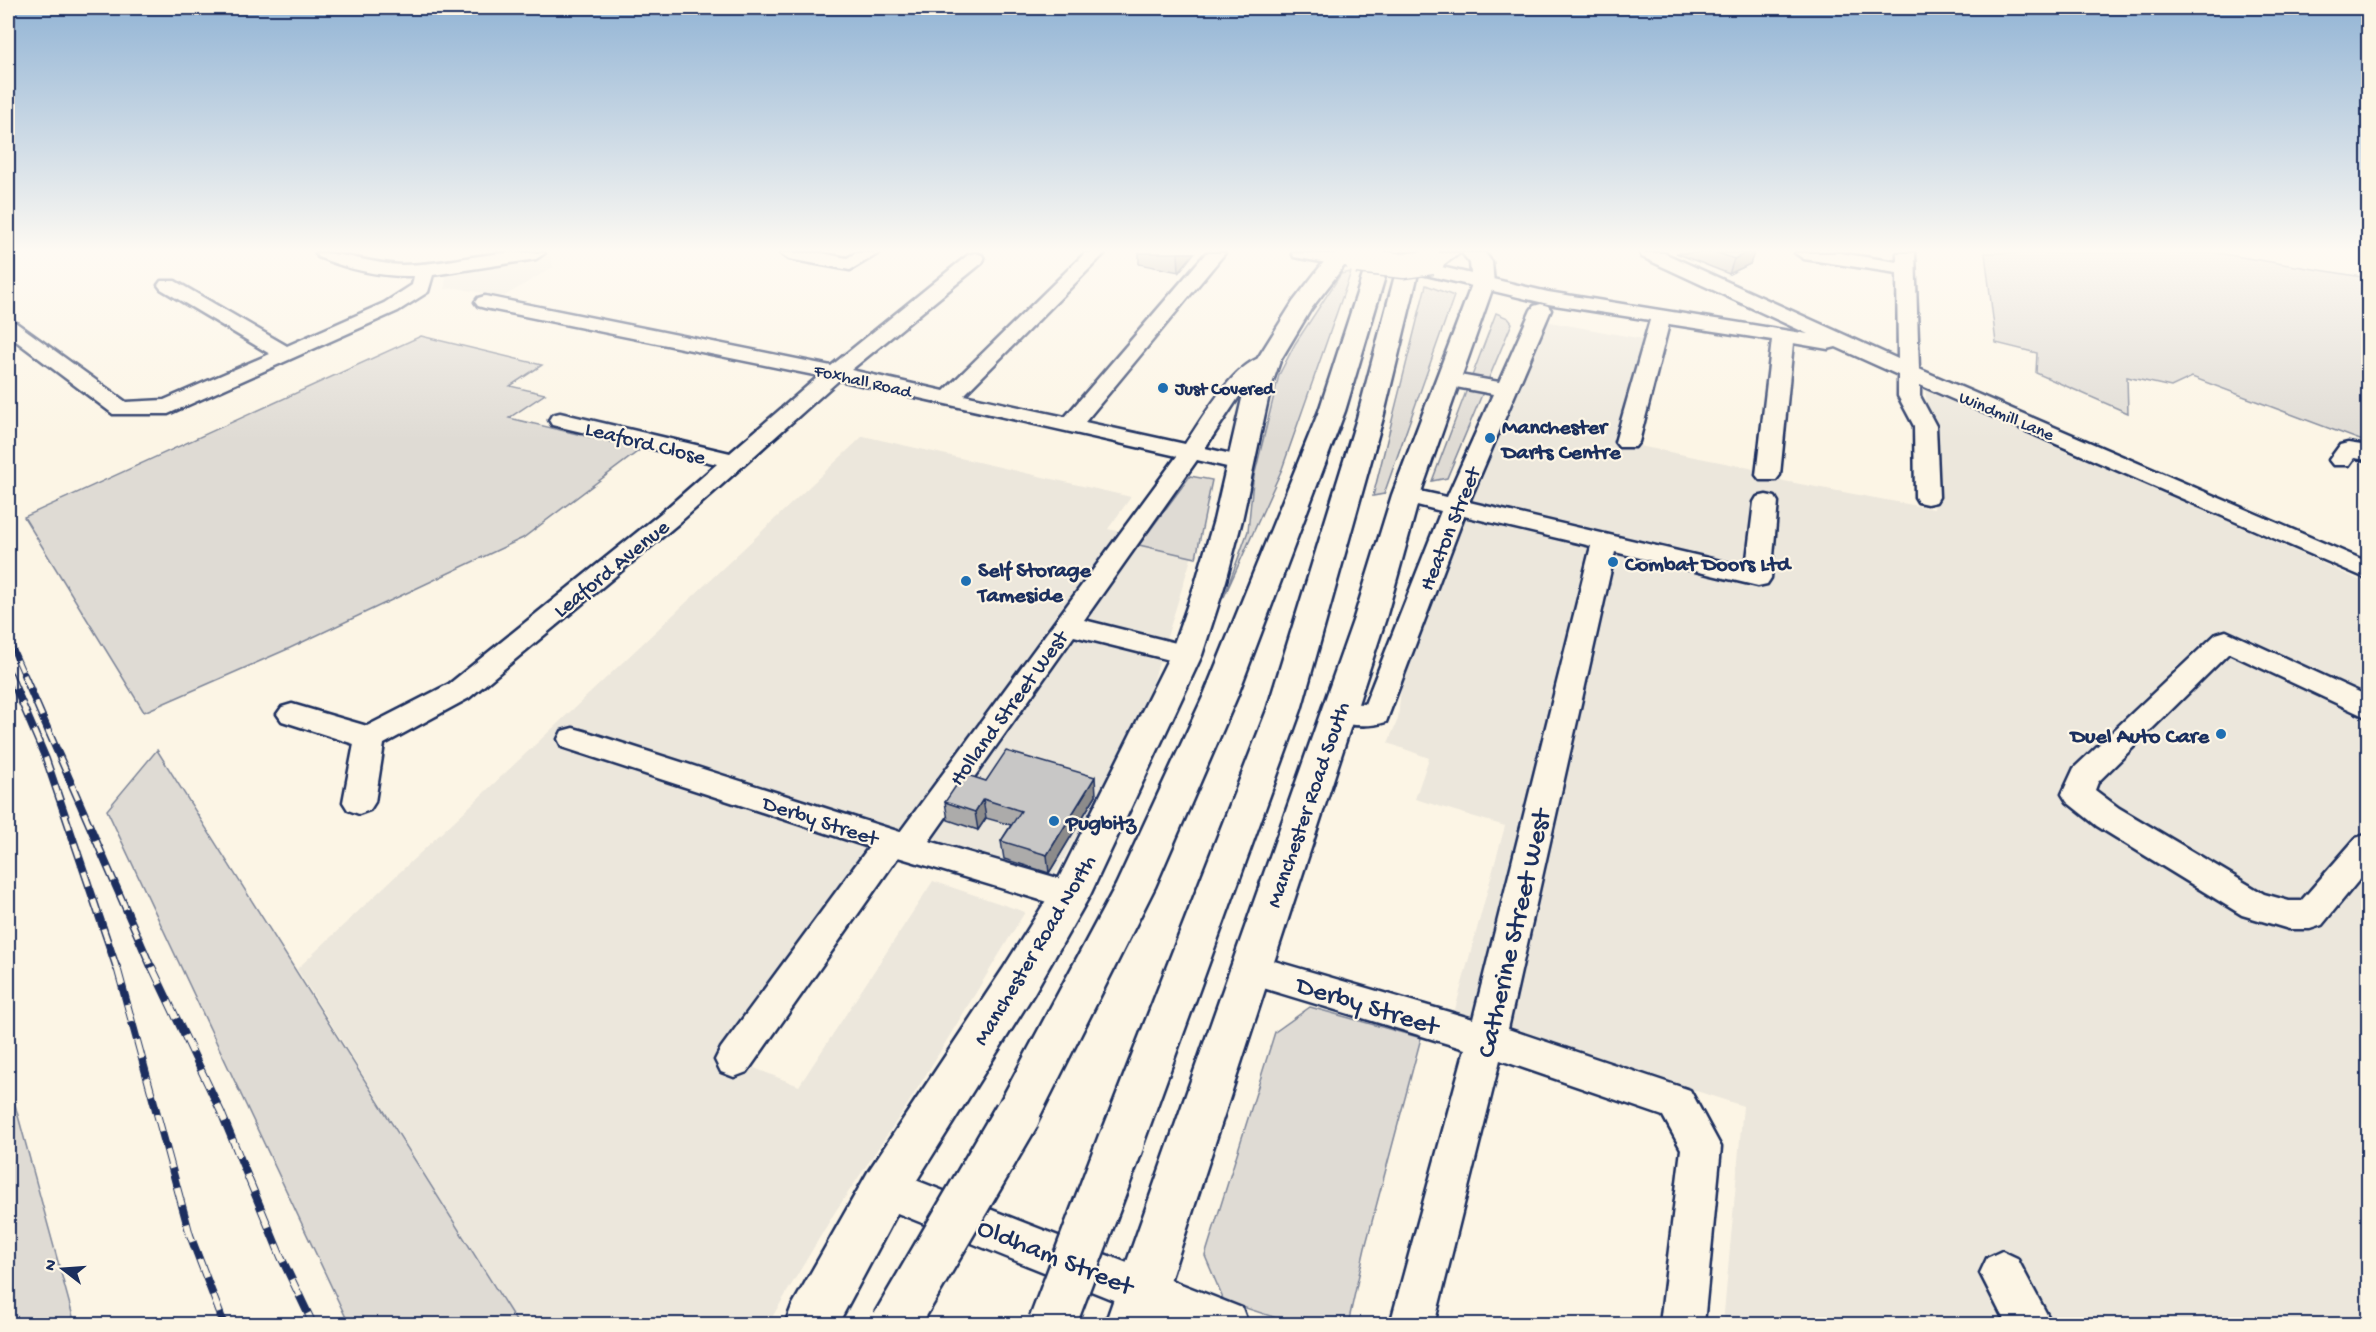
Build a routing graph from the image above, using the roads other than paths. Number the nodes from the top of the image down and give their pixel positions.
1 (219, 315) edge
2 (374, 315) edge
3 (550, 315) edge
4 (906, 315) edge
5 (1033, 315) edge
6 (1163, 315) edge
7 (1296, 315) edge
8 (1375, 315) edge
9 (1390, 315) edge
10 (1472, 315) edge
11 (1539, 315) edge
12 (1644, 315) edge
13 (1787, 315) edge
14 (1909, 315) edge
15 (1661, 317) junction
16 (8, 326) edge
17 (1783, 338) junction
18 (1856, 346) junction
19 (285, 354) junction
20 (1268, 361) junction
21 (1908, 372) junction
22 (835, 373) junction
23 (1448, 380) junction
24 (1505, 390) junction
25 (948, 399) junction
26 (560, 420) dead end
27 (1071, 424) junction
28 (1627, 442) dead end
29 (1192, 451) junction
30 (2368, 453) edge
31 (2341, 460) dead end
32 (732, 462) junction
33 (1240, 463) junction
34 (1768, 475) dead end
35 (1406, 495) junction
36 (1927, 497) dead end
37 (1766, 502) dead end
38 (1455, 507) junction
39 (1604, 544) junction
40 (2368, 571) edge
41 (1067, 625) junction
42 (1186, 655) junction
43 (2368, 708) edge
44 (1338, 713) junction
45 (292, 714) dead end
46 (370, 738) junction
47 (573, 739) dead end
48 (359, 802) dead end
49 (899, 844) junction
50 (2368, 847) edge
51 (1070, 895) junction
52 (1250, 969) junction
53 (1487, 1039) junction
54 (734, 1060) dead end
55 (885, 1188) junction
56 (2002, 1273) dead end
57 (1137, 1307) edge
58 (1413, 1322) dead end
59 (810, 1324) edge
60 (895, 1324) edge
61 (1052, 1324) edge
62 (1226, 1324) edge
63 (1682, 1324) edge
64 (2030, 1324) edge

1 - 19 street
2 - 19 street
3 - 22 street, Foxhall Road
4 - 22 street, Leaford Avenue
5 - 25 street
6 - 27 street
7 - 20 main road, Manchester Road North
8 - 60 main road, bridge
9 - 61 main road, bridge
10 - 23 main road, Manchester Road South
11 - 24 street, Heaton Street
12 - 15 street
13 - 18 street, Windmill Lane
14 - 21 street
15 - 17 street
15 - 28 street
16 - 19 street
17 - 18 street
17 - 34 street
18 - 21 street, Windmill Lane
20 - 29 street, Holland Street West
20 - 33 main road, Manchester Road North
21 - 36 street
21 - 40 street, Windmill Lane
22 - 25 street, Foxhall Road
22 - 32 street, Leaford Avenue
23 - 24 street
23 - 35 main road, Manchester Road South
24 - 38 street, Heaton Street
25 - 27 street, Foxhall Road
26 - 32 street, Leaford Close
27 - 29 street, Foxhall Road
29 - 33 street, Foxhall Road
29 - 41 street, Holland Street West
30 - 31 street
32 - 46 street, Leaford Avenue
33 - 42 main road, Manchester Road North
35 - 38 street
35 - 44 main road, Manchester Road South
37 - 39 street
38 - 39 street
38 - 44 street, Heaton Street
39 - 53 street, Catherine Street West
41 - 42 street
41 - 49 street, Holland Street West
42 - 51 main road, Manchester Road North
43 - 50 street
44 - 52 main road, Manchester Road South
45 - 46 street
46 - 48 street
47 - 49 street, Derby Street
49 - 51 street, Derby Street
49 - 54 street, Holland Street West
51 - 55 main road, Manchester Road North
52 - 53 street, Derby Street
52 - 57 main road, Manchester Road South
53 - 58 street, Catherine Street West
53 - 63 street, Derby Street
55 - 57 street, Oldham Street
55 - 59 main road, Manchester Road North
56 - 64 street
57 - 62 street, Oldham Street

